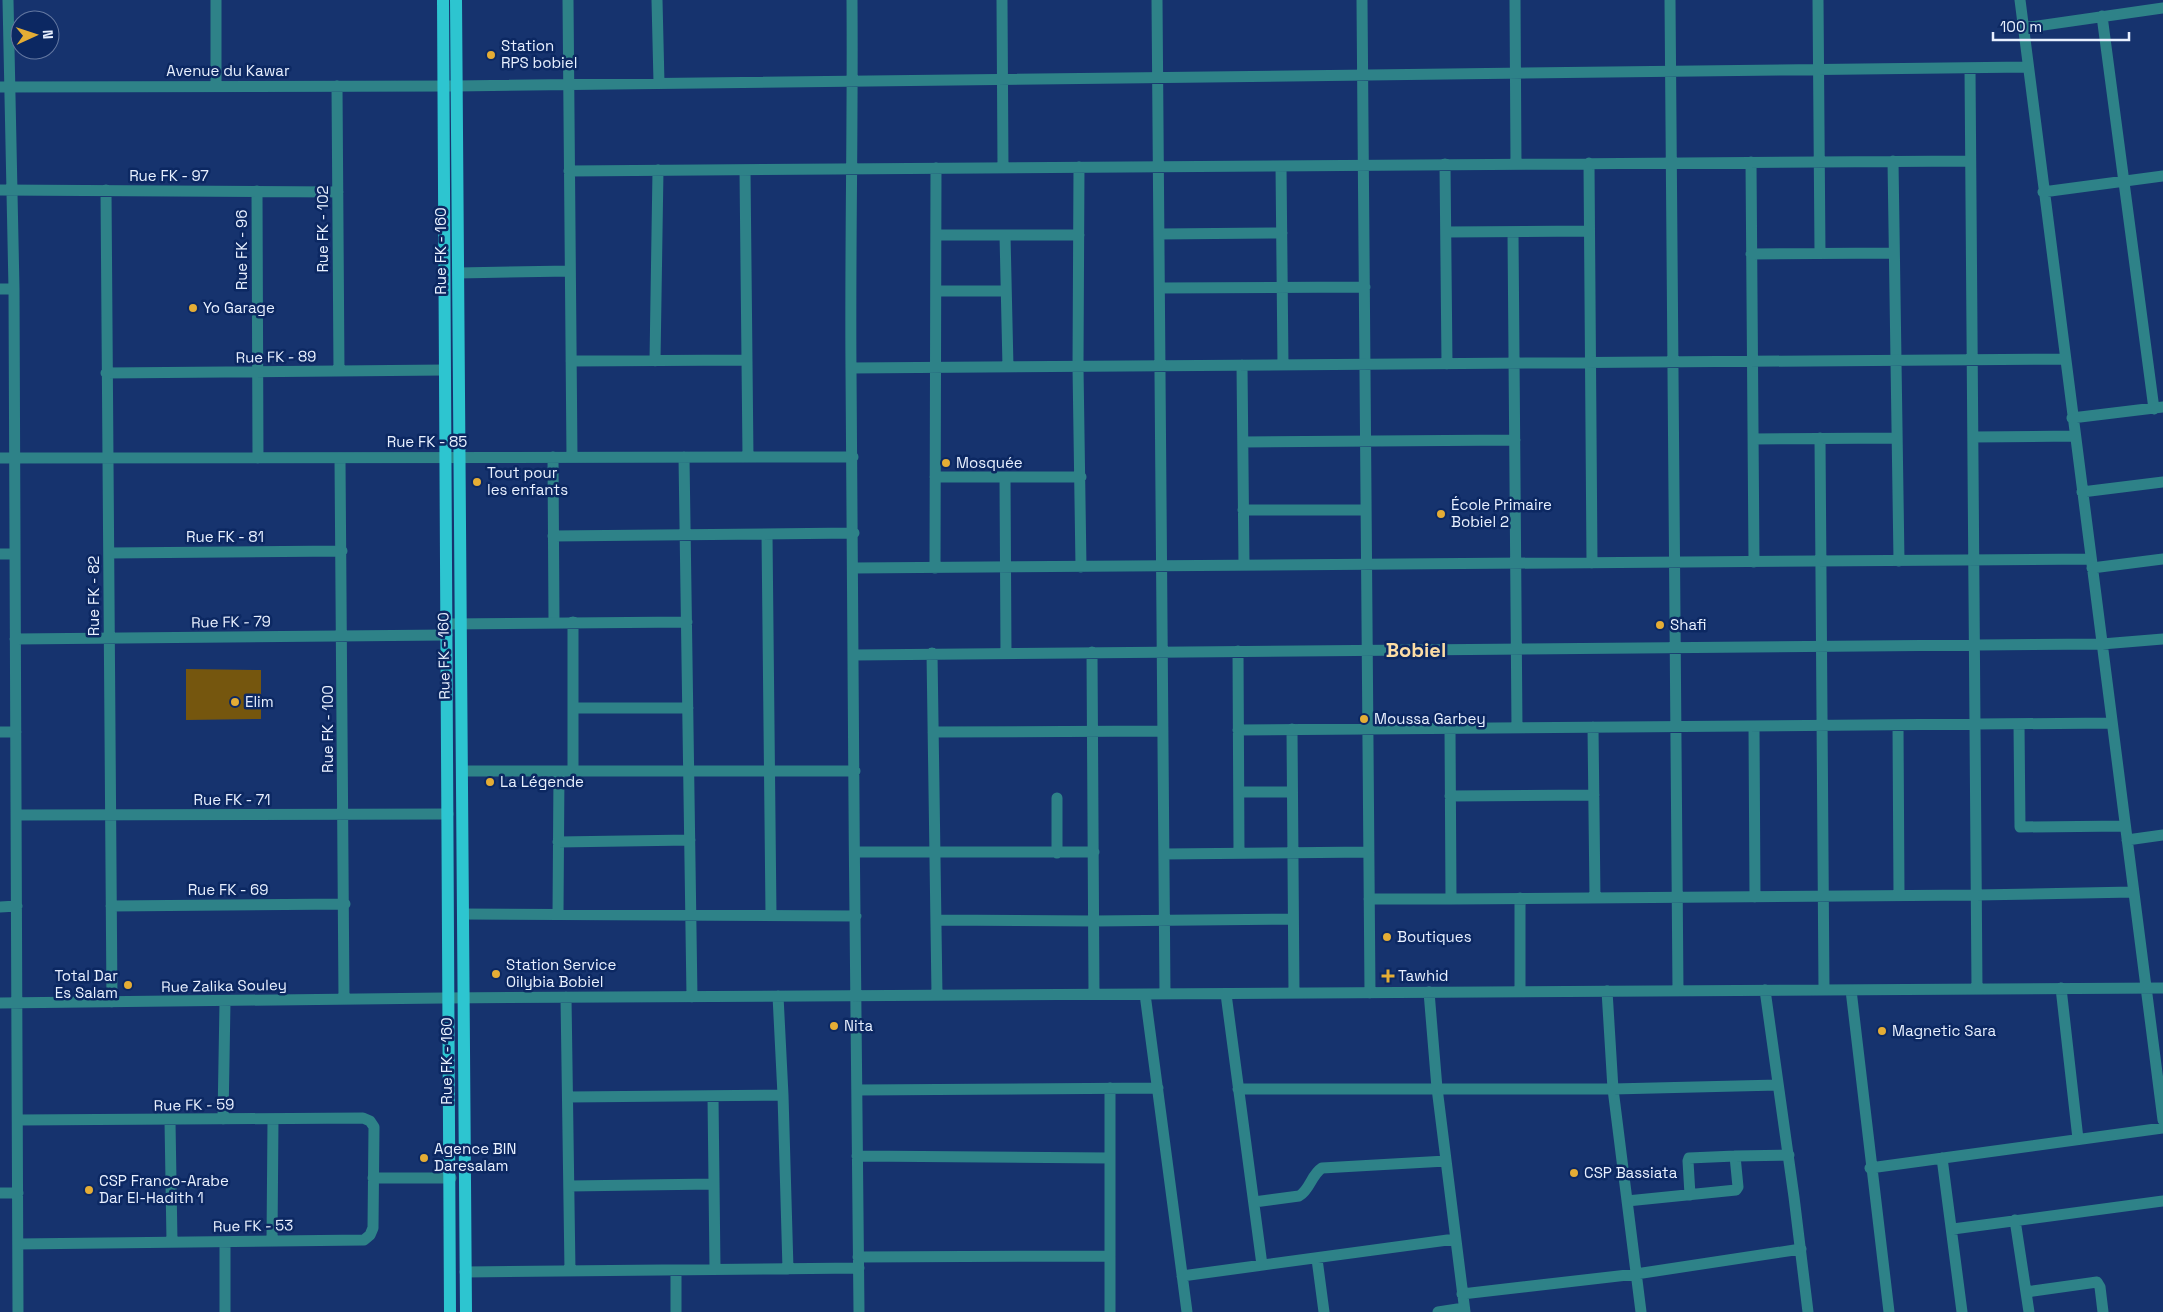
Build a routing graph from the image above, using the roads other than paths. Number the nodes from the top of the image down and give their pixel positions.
1 (8, 0) edge
2 (216, 0) edge
3 (443, 0) edge
4 (456, 0) edge
5 (568, 0) edge
6 (657, 0) edge
7 (852, 0) edge
8 (1002, 0) edge
9 (1157, 0) edge
10 (1362, 0) edge
11 (1514, 0) edge
12 (1670, 0) edge
13 (1818, 0) edge
14 (2020, 0) edge
15 (2163, 8) edge
16 (2102, 16) junction
17 (2023, 28) junction
18 (2027, 67) junction
19 (1970, 68) junction
20 (1819, 70) junction
21 (1671, 71) junction
22 (1515, 73) junction
23 (1363, 75) junction
24 (1158, 78) junction
25 (1004, 79) junction
26 (853, 81) junction
27 (659, 84) junction
28 (568, 85) junction
29 (216, 86) junction
30 (337, 86) junction
31 (450, 86) junction
32 (5, 87) edge
33 (1893, 161) junction
34 (1970, 161) junction
35 (1751, 162) junction
36 (1820, 162) junction
37 (1672, 163) junction
38 (1445, 164) junction
39 (1516, 164) junction
40 (1589, 164) junction
41 (1364, 165) junction
42 (1281, 166) junction
43 (1079, 167) junction
44 (1159, 167) junction
45 (936, 168) junction
46 (1003, 168) junction
47 (853, 169) junction
48 (658, 170) junction
49 (745, 170) junction
50 (569, 171) junction
51 (2163, 176) edge
52 (2124, 182) junction
53 (0, 190) edge
54 (13, 190) junction
55 (106, 190) junction
56 (257, 191) junction
57 (338, 192) junction
58 (2043, 192) junction
59 (1589, 231) junction
60 (1446, 232) junction
61 (1513, 232) junction
62 (1159, 234) junction
63 (1282, 234) junction
64 (936, 235) junction
65 (1006, 235) junction
66 (1078, 235) junction
67 (1820, 253) junction
68 (1894, 253) junction
69 (1751, 254) junction
70 (570, 271) junction
71 (458, 273) junction
72 (1282, 287) junction
73 (1364, 287) junction
74 (1160, 288) junction
75 (0, 289) edge
76 (14, 289) junction
77 (1006, 291) junction
78 (936, 292) junction
79 (2065, 359) junction
80 (655, 360) junction
81 (747, 360) junction
82 (1972, 360) junction
83 (571, 361) junction
84 (1896, 361) junction
85 (1673, 362) junction
86 (1752, 362) junction
87 (1590, 363) junction
88 (1365, 364) junction
89 (1447, 364) junction
90 (1514, 364) junction
91 (1242, 365) junction
92 (1283, 365) junction
93 (1160, 366) junction
94 (1008, 367) junction
95 (1078, 367) junction
96 (851, 368) junction
97 (936, 368) junction
98 (445, 370) junction
99 (339, 371) junction
100 (258, 372) junction
101 (106, 373) junction
102 (2159, 408) edge
103 (2072, 418) junction
104 (2075, 436) junction
105 (1973, 437) junction
106 (1820, 438) junction
107 (1897, 438) junction
108 (1753, 439) junction
109 (1515, 440) junction
110 (1366, 441) junction
111 (1243, 442) junction
112 (446, 457) junction
113 (459, 457) junction
114 (553, 457) junction
115 (572, 457) junction
116 (684, 457) junction
117 (748, 457) junction
118 (853, 457) junction
119 (0, 458) edge
120 (14, 458) junction
121 (108, 458) junction
122 (258, 458) junction
123 (340, 458) junction
124 (935, 477) junction
125 (1005, 477) junction
126 (1081, 477) junction
127 (2163, 482) edge
128 (2082, 492) junction
129 (1244, 510) junction
130 (1366, 510) junction
131 (854, 533) junction
132 (686, 534) junction
133 (767, 534) junction
134 (553, 536) junction
135 (342, 551) junction
136 (109, 553) junction
137 (0, 554) edge
138 (15, 554) junction
139 (2163, 559) edge
140 (1974, 560) junction
141 (1821, 561) junction
142 (1899, 561) junction
143 (1675, 562) junction
144 (1754, 562) junction
145 (1592, 563) junction
146 (1367, 564) junction
147 (1516, 564) junction
148 (2091, 564) junction
149 (1244, 565) junction
150 (1162, 566) junction
151 (1006, 567) junction
152 (1081, 567) junction
153 (854, 568) junction
154 (935, 568) junction
155 (554, 622) junction
156 (573, 622) junction
157 (687, 622) junction
158 (460, 623) junction
159 (446, 629) junction
160 (342, 636) junction
161 (109, 638) junction
162 (15, 639) junction
163 (2163, 639) edge
164 (2102, 644) junction
165 (1974, 645) junction
166 (1822, 646) junction
167 (1675, 648) junction
168 (1516, 649) junction
169 (1367, 650) junction
170 (1238, 651) junction
171 (1092, 652) junction
172 (1162, 652) junction
173 (932, 653) junction
174 (1006, 653) junction
175 (854, 655) junction
176 (573, 708) junction
177 (688, 708) junction
178 (2112, 723) junction
179 (1975, 724) junction
180 (2019, 724) junction
181 (1822, 725) junction
182 (1898, 725) junction
183 (1676, 726) junction
184 (1754, 726) junction
185 (1594, 727) junction
186 (1450, 728) junction
187 (1517, 728) junction
188 (1292, 729) junction
189 (1368, 729) junction
190 (1238, 730) junction
191 (1163, 731) junction
192 (0, 732) edge
193 (16, 732) junction
194 (933, 732) junction
195 (1094, 732) junction
196 (462, 771) junction
197 (559, 771) junction
198 (573, 771) junction
199 (689, 771) junction
200 (769, 771) junction
201 (855, 771) junction
202 (1239, 792) junction
203 (1292, 792) junction
204 (1594, 795) junction
205 (1450, 796) junction
206 (1057, 798) dead end
207 (344, 814) junction
208 (448, 814) junction
209 (16, 815) junction
210 (110, 815) junction
211 (2125, 826) junction
212 (2163, 835) edge
213 (690, 840) junction
214 (2127, 840) junction
215 (558, 842) junction
216 (855, 852) junction
217 (935, 852) junction
218 (1094, 852) junction
219 (1369, 852) junction
220 (1057, 853) junction
221 (1240, 853) junction
222 (1293, 853) junction
223 (1164, 854) junction
224 (2134, 892) junction
225 (1899, 895) junction
226 (1976, 895) junction
227 (1824, 896) junction
228 (1677, 897) junction
229 (1755, 897) junction
230 (1520, 898) junction
231 (1595, 898) junction
232 (1369, 899) junction
233 (1451, 899) junction
234 (345, 904) junction
235 (0, 906) edge
236 (17, 906) junction
237 (111, 906) junction
238 (463, 914) junction
239 (558, 914) junction
240 (691, 915) junction
241 (771, 916) junction
242 (856, 916) junction
243 (1293, 919) junction
244 (936, 920) junction
245 (1094, 921) junction
246 (1165, 921) junction
247 (2061, 988) junction
248 (2147, 988) junction
249 (2163, 988) edge
250 (1977, 989) junction
251 (1765, 990) junction
252 (1824, 990) junction
253 (1850, 990) junction
254 (1607, 991) junction
255 (1678, 991) junction
256 (1429, 992) junction
257 (1520, 992) junction
258 (1294, 993) junction
259 (1370, 993) junction
260 (1094, 994) junction
261 (1145, 994) junction
262 (1165, 994) junction
263 (1226, 994) junction
264 (937, 995) junction
265 (778, 996) junction
266 (855, 996) junction
267 (692, 997) junction
268 (449, 998) junction
269 (464, 998) junction
270 (566, 998) junction
271 (344, 999) junction
272 (112, 1002) junction
273 (225, 1002) junction
274 (0, 1003) edge
275 (17, 1003) junction
276 (1778, 1085) junction
277 (1110, 1088) junction
278 (1158, 1088) junction
279 (1437, 1088) junction
280 (1238, 1089) junction
281 (1613, 1089) junction
282 (857, 1090) junction
283 (783, 1095) junction
284 (713, 1096) junction
285 (568, 1097) junction
286 (223, 1119) junction
287 (273, 1119) junction
288 (18, 1120) junction
289 (2163, 1120) edge
290 (170, 1121) junction
291 (370, 1121) joint
292 (2163, 1128) edge
293 (2078, 1139) junction
294 (1789, 1155) junction
295 (857, 1156) junction
296 (1735, 1156) junction
297 (1109, 1158) junction
298 (1942, 1158) junction
299 (1446, 1161) junction
300 (1870, 1168) junction
301 (373, 1178) junction
302 (451, 1178) junction
303 (714, 1184) junction
304 (569, 1186) junction
305 (0, 1193) edge
306 (18, 1193) junction
307 (1690, 1195) junction
308 (1627, 1201) junction
309 (2163, 1201) edge
310 (1254, 1202) junction
311 (2015, 1220) junction
312 (1953, 1229) junction
313 (1455, 1239) junction
314 (272, 1241) junction
315 (172, 1242) junction
316 (225, 1242) junction
317 (18, 1244) junction
318 (1801, 1249) junction
319 (1110, 1256) junction
320 (1317, 1259) junction
321 (858, 1262) junction
322 (1262, 1265) junction
323 (788, 1268) junction
324 (715, 1269) junction
325 (676, 1270) junction
326 (570, 1271) junction
327 (466, 1272) junction
328 (1636, 1274) junction
329 (1182, 1276) junction
330 (2026, 1292) junction
331 (1462, 1294) junction
332 (1464, 1310) edge
333 (18, 1312) edge
334 (225, 1312) edge
335 (450, 1312) edge
336 (466, 1312) edge
337 (676, 1312) edge
338 (859, 1312) edge
339 (1110, 1312) edge
340 (1187, 1312) edge
341 (1324, 1312) edge
342 (1438, 1312) edge
343 (1641, 1312) edge
344 (1808, 1312) edge
345 (1889, 1312) edge
346 (1962, 1312) edge
347 (2029, 1312) edge
348 (2103, 1312) edge

1 - 32 street
2 - 29 street
3 - 31 main road, Rue FK - 160
4 - 31 main road, Rue FK - 160
5 - 28 street
6 - 27 street
7 - 26 street
8 - 25 street
9 - 24 street
10 - 23 street
11 - 22 street
12 - 21 street
13 - 20 street
14 - 17 street
15 - 16 street
16 - 17 street
16 - 52 street
17 - 18 street
18 - 19 street, Avenue du Kawar
18 - 58 street
19 - 20 street, Avenue du Kawar
19 - 34 street
20 - 21 street, Avenue du Kawar
20 - 36 street
21 - 22 street, Avenue du Kawar
21 - 37 street
22 - 23 street, Avenue du Kawar
22 - 39 street
23 - 24 street, Avenue du Kawar
23 - 41 street
24 - 25 street, Avenue du Kawar
24 - 44 street
25 - 26 street, Avenue du Kawar
25 - 46 street
26 - 27 street, Avenue du Kawar
26 - 47 street
27 - 28 street, Avenue du Kawar
28 - 31 street, Avenue du Kawar
28 - 50 street
29 - 30 street, Avenue du Kawar
29 - 32 street, Avenue du Kawar
30 - 31 street, Avenue du Kawar
30 - 57 street, Rue FK - 102
31 - 71 main road, Rue FK - 160
31 - 98 main road, Rue FK - 160
32 - 54 street
33 - 34 street
33 - 36 street
33 - 68 street
34 - 82 street
35 - 36 street
35 - 37 street
35 - 69 street
36 - 67 street
37 - 40 street
37 - 85 street
38 - 39 street
38 - 41 street
38 - 60 street
39 - 40 street
40 - 59 street
41 - 42 street
41 - 73 street
42 - 44 street
42 - 63 street
43 - 44 street
43 - 46 street
43 - 66 street
44 - 62 street
45 - 46 street
45 - 47 street
45 - 64 street
47 - 49 street
47 - 96 street
48 - 49 street
48 - 50 street
48 - 80 street
49 - 81 street
50 - 70 street
51 - 52 street
52 - 58 street
52 - 102 street
53 - 54 street, Rue FK - 97
54 - 55 street, Rue FK - 97
54 - 76 street
55 - 56 street, Rue FK - 97
55 - 101 street, Rue FK - 82
56 - 57 street, Rue FK - 97
56 - 100 street, Rue FK - 96
57 - 99 street, Rue FK - 102
58 - 79 street
59 - 61 street
59 - 87 street
60 - 61 street
60 - 89 street
61 - 90 street
62 - 63 street
62 - 74 street
63 - 72 street
64 - 65 street
64 - 78 street
65 - 66 street
65 - 77 street
66 - 95 street
67 - 68 street
67 - 69 street
68 - 84 street
69 - 86 street
70 - 71 street
70 - 83 street
71 - 113 main road, Rue FK - 160
72 - 73 street
72 - 74 street
72 - 92 street
73 - 88 street
74 - 93 street
75 - 76 street
76 - 120 street
77 - 78 street
77 - 94 street
78 - 97 street
79 - 82 street
79 - 103 street
80 - 81 street
80 - 83 street
81 - 117 street
82 - 84 street
82 - 105 street
83 - 115 street
84 - 86 street
84 - 107 street
85 - 86 street
85 - 87 street
85 - 143 street
86 - 108 street
87 - 90 street
87 - 145 street
88 - 89 street
88 - 92 street
88 - 110 street
89 - 90 street
90 - 109 street
91 - 92 street
91 - 93 street
91 - 111 street
93 - 95 street
93 - 150 street
94 - 95 street
94 - 97 street
95 - 126 street
96 - 97 street
96 - 118 street
97 - 124 street
98 - 99 street, Rue FK - 89
98 - 112 main road, Rue FK - 160
99 - 100 street, Rue FK - 89
100 - 101 street, Rue FK - 89
100 - 122 street, Rue FK - 96
101 - 121 street, Rue FK - 82
102 - 103 street
103 - 104 street
104 - 105 street
104 - 128 street
105 - 140 street
106 - 107 street
106 - 108 street
106 - 141 street
107 - 142 street
108 - 144 street
109 - 110 street
109 - 147 street
110 - 111 street
110 - 130 street
111 - 129 street
112 - 113 street, Rue FK - 85
112 - 123 street, Rue FK - 85
112 - 159 main road, Rue FK - 160
113 - 114 street, Rue FK - 85
113 - 158 main road, Rue FK - 160
114 - 115 street, Rue FK - 85
114 - 134 street
115 - 116 street, Rue FK - 85
116 - 117 street, Rue FK - 85
116 - 132 street
117 - 118 street, Rue FK - 85
118 - 131 street
119 - 120 street, Rue FK - 85
120 - 121 street, Rue FK - 85
120 - 138 street
121 - 122 street, Rue FK - 85
121 - 136 street, Rue FK - 82
122 - 123 street, Rue FK - 85
123 - 135 street, Rue FK - 100
124 - 125 street
124 - 154 street
125 - 126 street
125 - 151 street
126 - 152 street
127 - 128 street
128 - 148 street
129 - 130 street
129 - 149 street
130 - 146 street
131 - 133 street
131 - 153 street
132 - 133 street
132 - 134 street
132 - 157 street
133 - 200 street
134 - 155 street
135 - 136 street, Rue FK - 81
135 - 160 street, Rue FK - 100
136 - 161 street, Rue FK - 82
137 - 138 street
138 - 162 street
139 - 148 street
140 - 142 street
140 - 148 street
140 - 165 street
141 - 142 street
141 - 144 street
141 - 166 street
143 - 144 street
143 - 145 street
143 - 167 street
145 - 147 street
146 - 147 street
146 - 149 street
146 - 169 street
147 - 168 street
148 - 164 street
149 - 150 street
150 - 152 street
150 - 172 street
151 - 152 street
151 - 154 street
151 - 174 street
153 - 154 street
153 - 175 street
155 - 156 street, Rue FK - 79
155 - 158 street, Rue FK - 79
156 - 157 street, Rue FK - 79
156 - 176 street
157 - 177 street
158 - 159 street, Rue FK - 79
158 - 196 main road, Rue FK - 160
159 - 160 street, Rue FK - 79
159 - 208 main road, Rue FK - 160
160 - 161 street, Rue FK - 79
160 - 207 street, Rue FK - 100
161 - 162 street, Rue FK - 79
161 - 210 street, Rue FK - 82
162 - 193 street
163 - 164 street
164 - 165 street
164 - 178 street
165 - 166 street
165 - 179 street
166 - 167 street
166 - 181 street
167 - 168 street
167 - 183 street
168 - 169 street
168 - 187 street
169 - 170 street
169 - 189 street
170 - 172 street
170 - 190 street
171 - 172 street
171 - 174 street
171 - 195 street
172 - 191 street
173 - 174 street
173 - 175 street
173 - 194 street
175 - 201 street
176 - 177 street
176 - 198 street
177 - 199 street
178 - 180 street
178 - 211 street
179 - 180 street
179 - 182 street
179 - 226 street
180 - 211 street
181 - 182 street
181 - 184 street
181 - 227 street
182 - 225 street
183 - 184 street
183 - 185 street
183 - 228 street
184 - 229 street
185 - 187 street
185 - 204 street
186 - 187 street
186 - 189 street
186 - 205 street
188 - 189 street
188 - 190 street
188 - 203 street
189 - 219 street
190 - 202 street
191 - 195 street
191 - 223 street
192 - 193 street
193 - 209 street
194 - 195 street
194 - 217 street
195 - 218 street
196 - 197 street
196 - 238 main road, Rue FK - 160
197 - 198 street
197 - 215 street
198 - 199 street
199 - 200 street
199 - 213 street
200 - 201 street
200 - 241 street
201 - 216 street
202 - 203 street
202 - 221 street
203 - 222 street
204 - 205 street
204 - 231 street
205 - 233 street
206 - 220 street
207 - 208 street, Rue FK - 71
207 - 210 street, Rue FK - 71
207 - 234 street, Rue FK - 100
208 - 268 main road, Rue FK - 160
209 - 210 street, Rue FK - 71
209 - 236 street
210 - 237 street, Rue FK - 82
211 - 214 street
212 - 214 street
213 - 215 street
213 - 240 street
214 - 224 street
215 - 239 street
216 - 217 street
216 - 242 street
217 - 220 street
217 - 244 street
218 - 220 street
218 - 245 street
219 - 222 street
219 - 232 street
221 - 222 street
221 - 223 street
222 - 243 street
223 - 246 street
224 - 226 street
224 - 248 street
225 - 226 street
225 - 227 street
226 - 250 street
227 - 229 street
227 - 252 street
228 - 229 street
228 - 231 street
228 - 255 street
230 - 231 street
230 - 233 street
230 - 257 street
232 - 233 street
232 - 259 street
234 - 237 street, Rue FK - 69
234 - 271 street, Rue FK - 100
235 - 236 street
236 - 275 street
237 - 272 street, Rue FK - 82
238 - 239 street
238 - 269 main road, Rue FK - 160
239 - 240 street
240 - 241 street
240 - 267 street
241 - 242 street
242 - 266 street
243 - 246 street
243 - 258 street
244 - 245 street
244 - 264 street
245 - 246 street
245 - 260 street
246 - 262 street
247 - 248 street, Rue Zalika Souley
247 - 250 street, Rue Zalika Souley
247 - 293 street
248 - 249 street, Rue Zalika Souley
248 - 289 street
250 - 253 street, Rue Zalika Souley
251 - 252 street, Rue Zalika Souley
251 - 255 street, Rue Zalika Souley
251 - 276 street
252 - 253 street, Rue Zalika Souley
253 - 300 street
254 - 255 street, Rue Zalika Souley
254 - 257 street, Rue Zalika Souley
254 - 281 street
256 - 257 street, Rue Zalika Souley
256 - 259 street, Rue Zalika Souley
256 - 279 street
258 - 259 street, Rue Zalika Souley
258 - 263 street, Rue Zalika Souley
260 - 261 street, Rue Zalika Souley
260 - 264 street, Rue Zalika Souley
261 - 262 street, Rue Zalika Souley
261 - 278 street
262 - 263 street, Rue Zalika Souley
263 - 280 street
264 - 266 street, Rue Zalika Souley
265 - 266 street, Rue Zalika Souley
265 - 267 street, Rue Zalika Souley
265 - 283 street
266 - 282 street
267 - 270 street, Rue Zalika Souley
268 - 269 street, Rue Zalika Souley
268 - 271 street, Rue Zalika Souley
268 - 302 main road, Rue FK - 160
269 - 270 street, Rue Zalika Souley
269 - 327 main road, Rue FK - 160
270 - 285 street
271 - 273 street, Rue Zalika Souley
272 - 273 street, Rue Zalika Souley
272 - 275 street, Rue Zalika Souley
273 - 286 street
274 - 275 street, Rue Zalika Souley
275 - 288 street
276 - 281 street
276 - 294 street
277 - 278 street
277 - 282 street
277 - 297 street
278 - 329 street
279 - 280 street
279 - 281 street
279 - 299 street
280 - 310 street
281 - 308 street
282 - 295 street
283 - 284 street
283 - 323 street
284 - 285 street
284 - 303 street
285 - 304 street
286 - 287 street, Rue FK - 59
286 - 290 street, Rue FK - 59
287 - 291 street, Rue FK - 59
287 - 314 street
288 - 290 street, Rue FK - 59
288 - 306 street
290 - 315 street
291 - 301 street, Rue FK - 53
292 - 293 street
293 - 298 street
294 - 296 street
294 - 318 street
295 - 297 street
295 - 321 street
296 - 307 street
296 - 307 street
297 - 319 street
298 - 300 street
298 - 312 street
299 - 310 street
299 - 313 street
300 - 345 street
301 - 302 street
301 - 314 street, Rue FK - 53
302 - 335 main road, Rue FK - 160
303 - 304 street
303 - 324 street
304 - 326 street
305 - 306 street
306 - 317 street
307 - 308 street
308 - 328 street
309 - 311 street
310 - 322 street
311 - 312 street
311 - 330 street
312 - 346 street
313 - 320 street
313 - 331 street
314 - 316 street, Rue FK - 53
315 - 316 street, Rue FK - 53
315 - 317 street, Rue FK - 53
316 - 334 street
317 - 333 street
318 - 328 street
318 - 344 street
319 - 321 street
319 - 339 street
320 - 322 street
320 - 341 street
321 - 323 street
321 - 338 street
322 - 329 street
323 - 324 street
324 - 325 street
325 - 326 street
325 - 337 street
326 - 327 street
327 - 336 main road, Rue FK - 160
328 - 331 street
328 - 343 street
329 - 340 street
330 - 347 street
330 - 348 street
331 - 332 street
332 - 342 street

